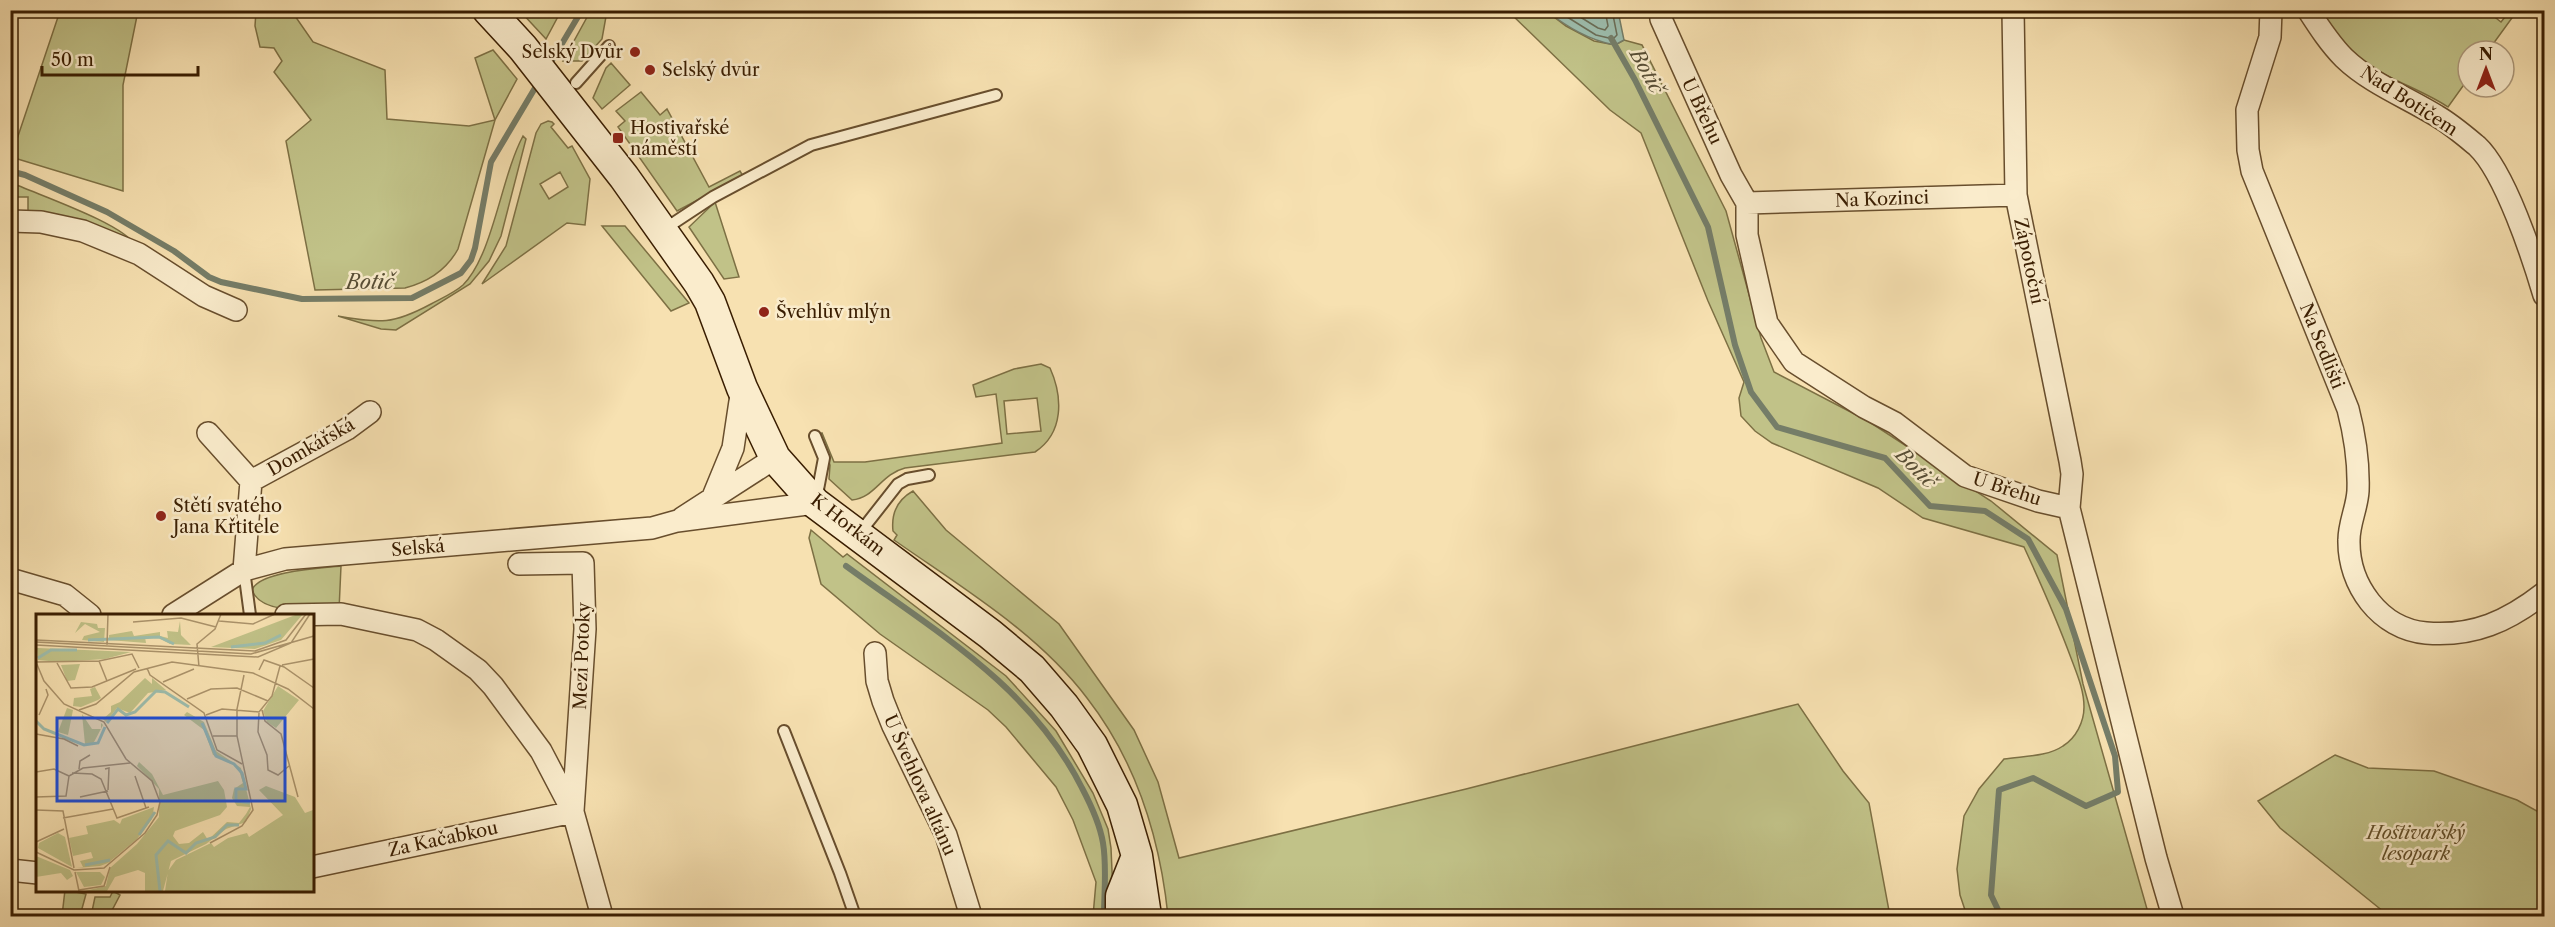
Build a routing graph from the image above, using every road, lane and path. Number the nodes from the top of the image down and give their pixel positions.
1 (488, 10) edge
2 (1660, 10) edge
3 (2013, 10) edge
4 (2271, 10) edge
5 (2308, 10) edge
6 (609, 46) dead end
7 (563, 84) junction
8 (996, 95) dead end
9 (2016, 195) junction
10 (1748, 203) junction
11 (10, 221) edge
12 (662, 231) junction
13 (2544, 295) edge
14 (236, 310) dead end
15 (742, 388) junction
16 (370, 412) dead end
17 (208, 433) dead end
18 (815, 436) dead end
19 (775, 458) junction
20 (928, 475) dead end
21 (251, 481) junction
22 (712, 499) junction
23 (815, 503) junction
24 (2069, 508) junction
25 (677, 521) junction
26 (858, 535) junction
27 (519, 564) dead end
28 (244, 570) junction
29 (10, 579) edge
30 (2544, 592) edge
31 (89, 614) edge
32 (174, 614) edge
33 (250, 614) edge
34 (314, 614) edge
35 (875, 653) dead end
36 (784, 731) dead end
37 (573, 812) junction
38 (1137, 856) junction
39 (314, 867) edge
40 (10, 870) edge
41 (36, 873) edge
42 (602, 916) edge
43 (855, 916) edge
44 (971, 916) edge
45 (1121, 916) edge
46 (1146, 916) edge
47 (2173, 916) edge

1 - 7 main road, K Horkám
2 - 10 street, U Břehu
3 - 9 street, Zápotoční
4 - 30 street, Na Sedlišti
5 - 13 street, Nad Botičem
6 - 7 lane
7 - 12 main road, K Horkám
8 - 12 lane
9 - 10 street, Na Kozinci
9 - 24 street, Zápotoční
10 - 24 street, U Břehu
11 - 14 street
12 - 15 main road, K Horkám
15 - 19 main road, K Horkám
15 - 22 street
16 - 21 street, Domkářská
17 - 21 street, Domkářská
18 - 23 lane
19 - 22 street, Selská
19 - 23 main road, K Horkám
20 - 26 lane
21 - 28 street, Domkářská
22 - 25 street, Selská
23 - 25 street, Selská
23 - 26 main road, K Horkám
24 - 47 street
25 - 28 street, Selská
26 - 38 main road, K Horkám
27 - 37 street, Mezi Potoky
28 - 32 street, Selská
28 - 33 lane
29 - 31 street
34 - 37 street, Mezi Potoky
35 - 44 street, U Švehlova altánu
36 - 43 lane
37 - 39 street, Za Kačabkou
37 - 42 street, Mezi Potoky
38 - 45 main road
38 - 46 main road, K Horkám
40 - 41 street

